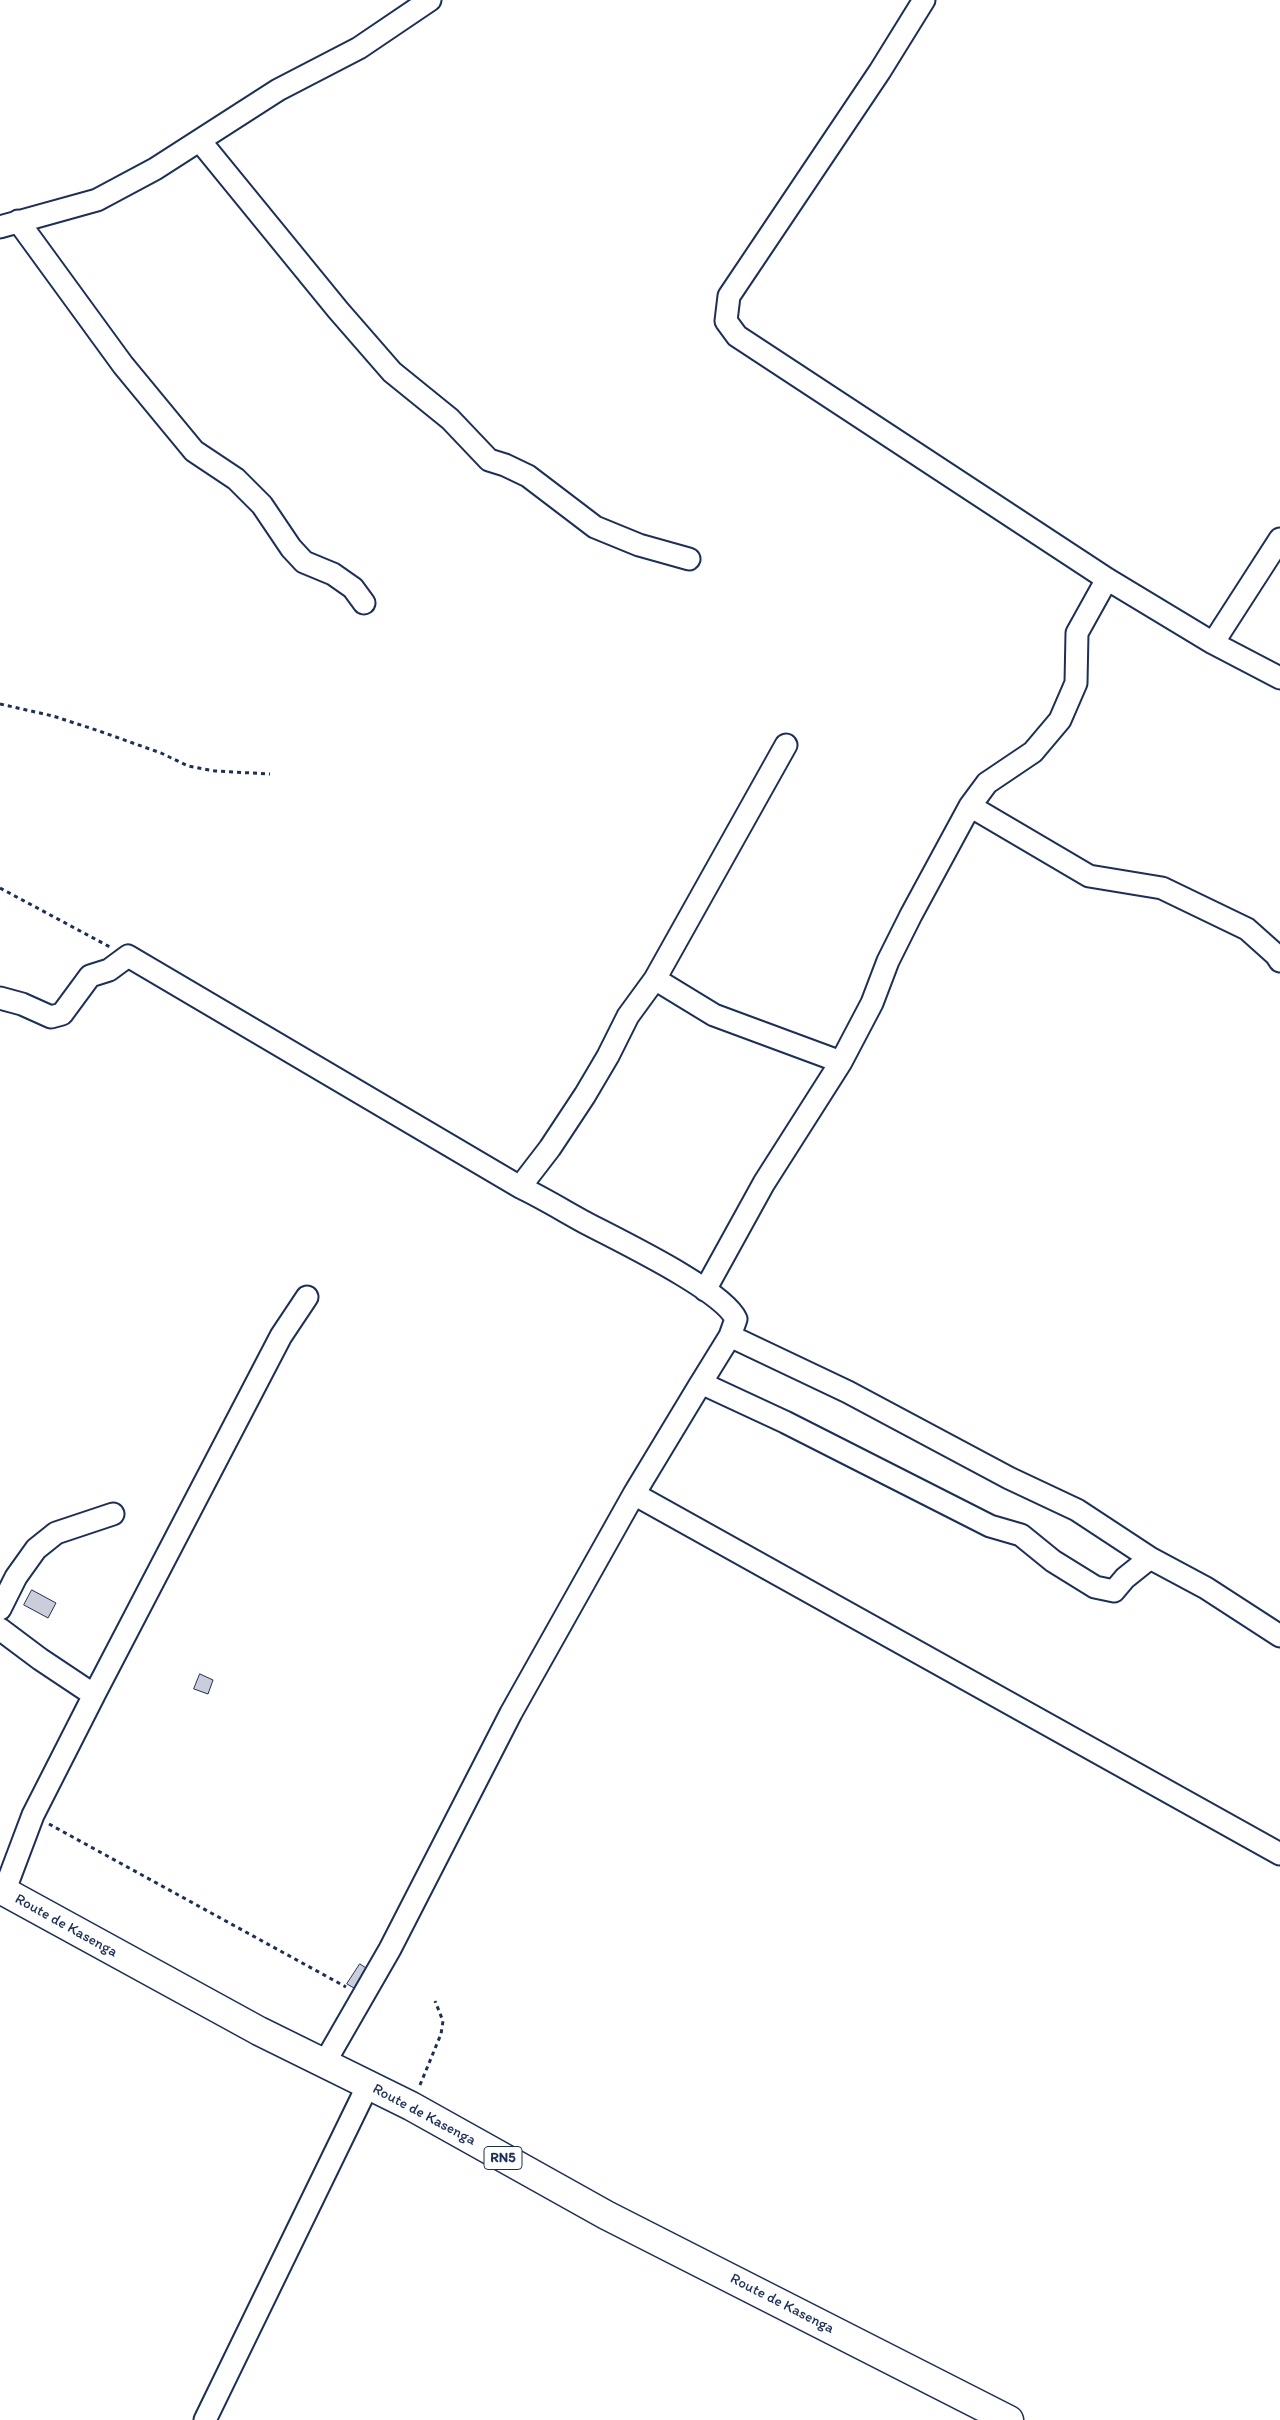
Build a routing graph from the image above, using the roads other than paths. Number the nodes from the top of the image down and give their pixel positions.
1 (430, 0) edge
2 (924, 0) edge
3 (200, 141) junction
4 (9, 224) edge
5 (1280, 538) edge
6 (689, 559) dead end
7 (1107, 579) junction
8 (364, 603) dead end
9 (1213, 643) junction
10 (1280, 678) edge
11 (786, 745) dead end
12 (970, 806) junction
13 (1280, 962) edge
14 (655, 979) junction
15 (0, 998) edge
16 (841, 1062) junction
17 (520, 1187) junction
18 (705, 1290) junction
19 (307, 1297) dead end
20 (730, 1336) junction
21 (702, 1383) junction
22 (634, 1494) junction
23 (113, 1514) dead end
24 (1150, 1558) junction
25 (0, 1609) edge
26 (0, 1630) edge
27 (1280, 1636) edge
28 (94, 1695) junction
29 (1280, 1854) edge
30 (2, 1890) edge
31 (326, 2062) junction
32 (368, 2085) junction
33 (204, 2420) edge
34 (1009, 2420) edge

1 - 3 street
2 - 7 street
3 - 4 street
3 - 6 street
4 - 8 street
5 - 9 street
7 - 9 street
7 - 12 street
9 - 10 street
11 - 14 street
12 - 13 street
12 - 16 street
14 - 16 street
14 - 17 street
15 - 17 street
16 - 18 street
17 - 18 street
18 - 20 street
19 - 28 street
20 - 21 street
20 - 24 street
21 - 22 street
21 - 24 street
22 - 29 street
22 - 31 street
23 - 25 street
24 - 27 street
26 - 28 street
28 - 30 street
30 - 31 highway, Route de Kasenga / RN5
31 - 32 highway, Route de Kasenga / RN5
32 - 33 street
32 - 34 highway, Route de Kasenga / RN5

